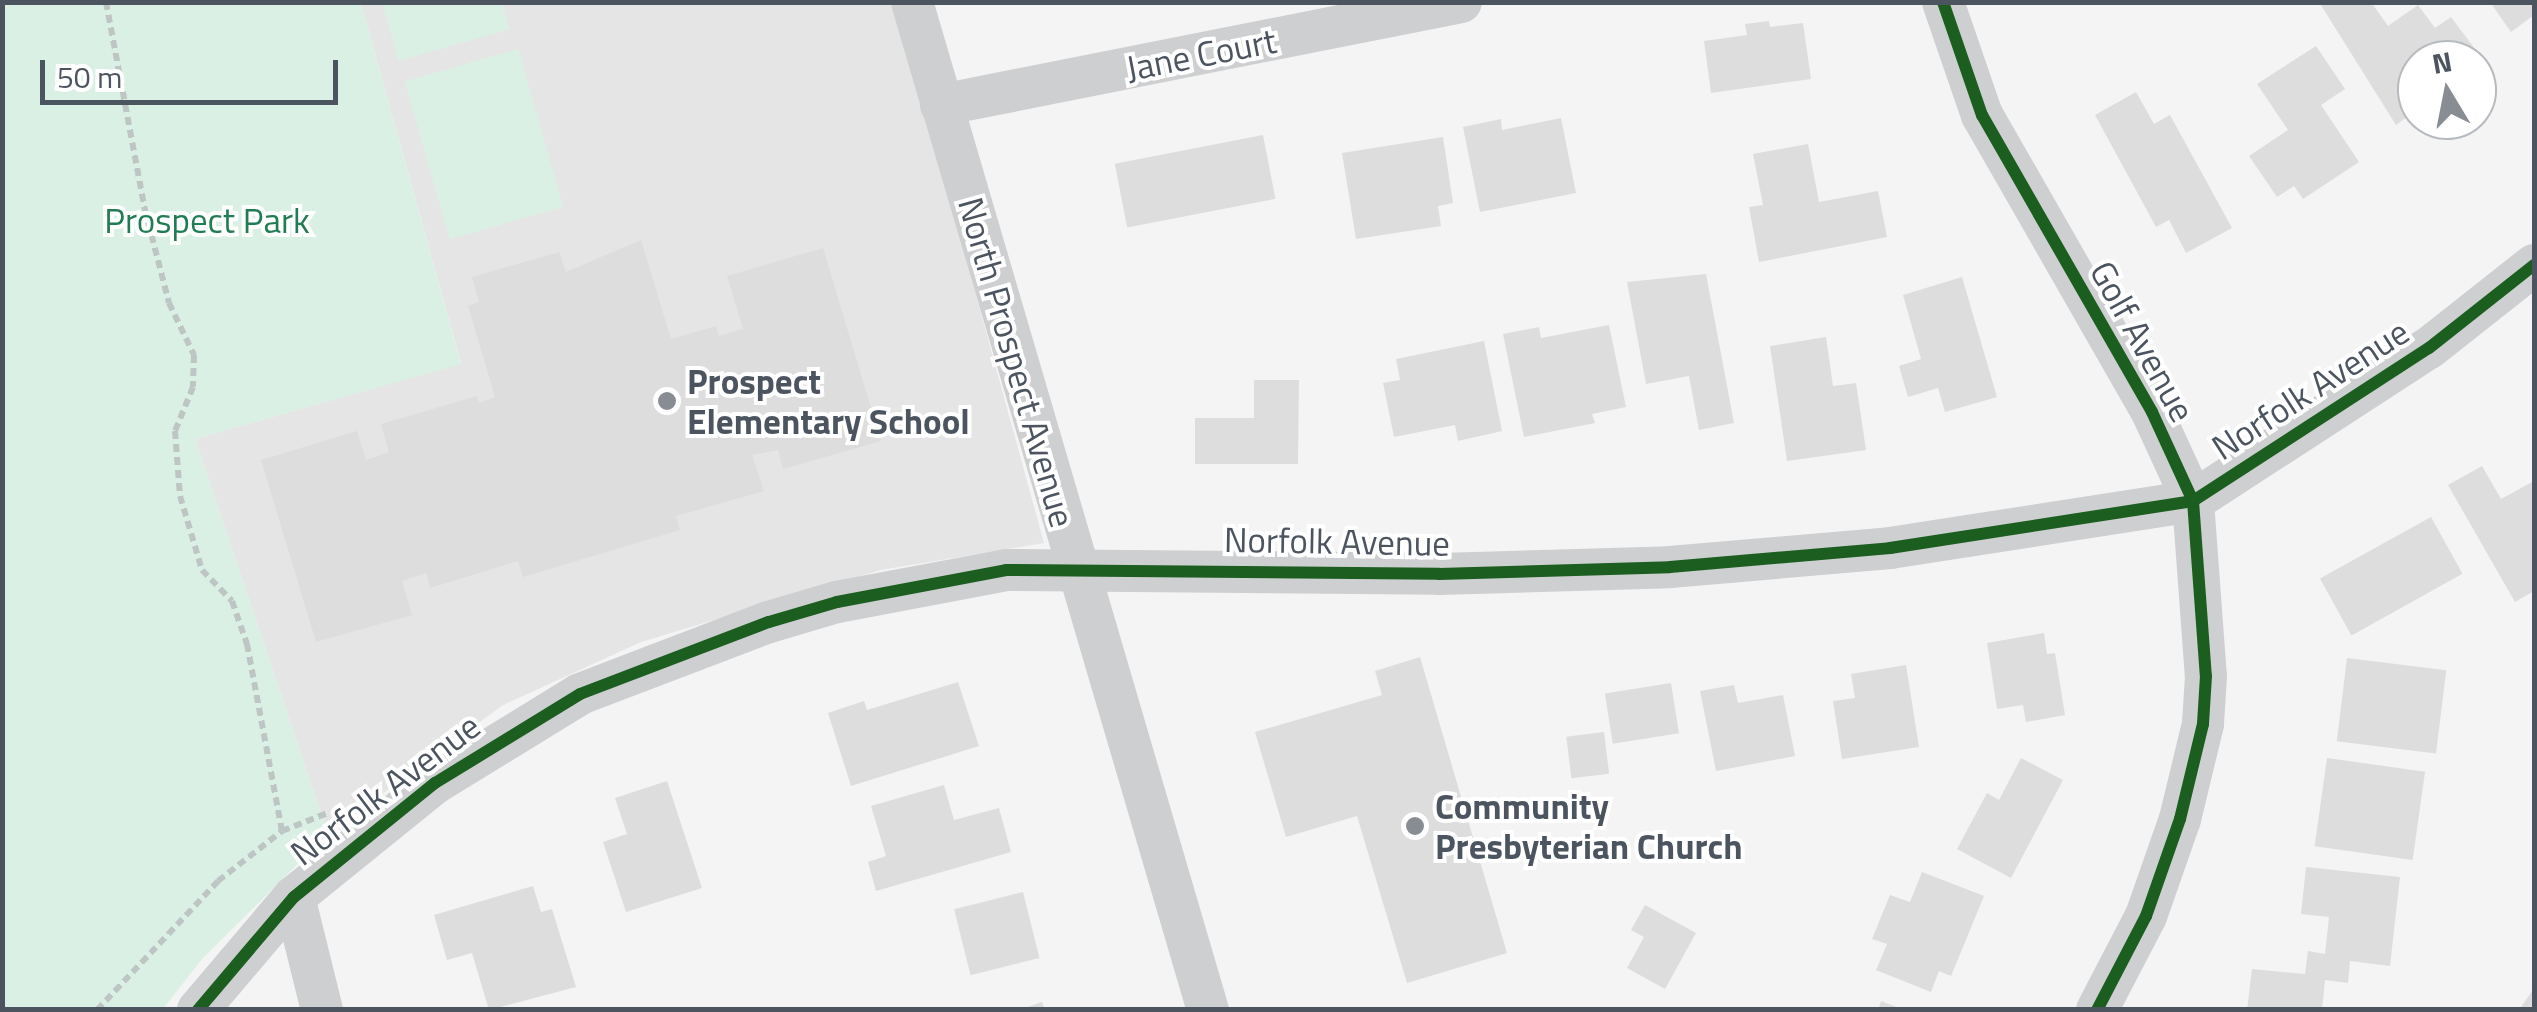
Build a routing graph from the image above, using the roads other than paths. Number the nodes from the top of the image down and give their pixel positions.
1 (912, 2) edge
2 (1461, 2) edge
3 (1944, 2) edge
4 (941, 105) junction
5 (2534, 266) edge
6 (2193, 501) junction
7 (1076, 567) junction
8 (294, 896) junction
9 (198, 1010) edge
10 (322, 1010) edge
11 (1208, 1010) edge
12 (2097, 1010) edge

1 - 4 street, North Prospect Avenue
2 - 4 street, Jane Court
3 - 6 street, Golf Avenue
4 - 7 street, North Prospect Avenue
5 - 6 street, Norfolk Avenue
6 - 7 street, Norfolk Avenue
6 - 12 street, Golf Avenue
7 - 8 street, Norfolk Avenue
7 - 11 street, North Prospect Avenue
8 - 9 street, Norfolk Avenue
8 - 10 street

